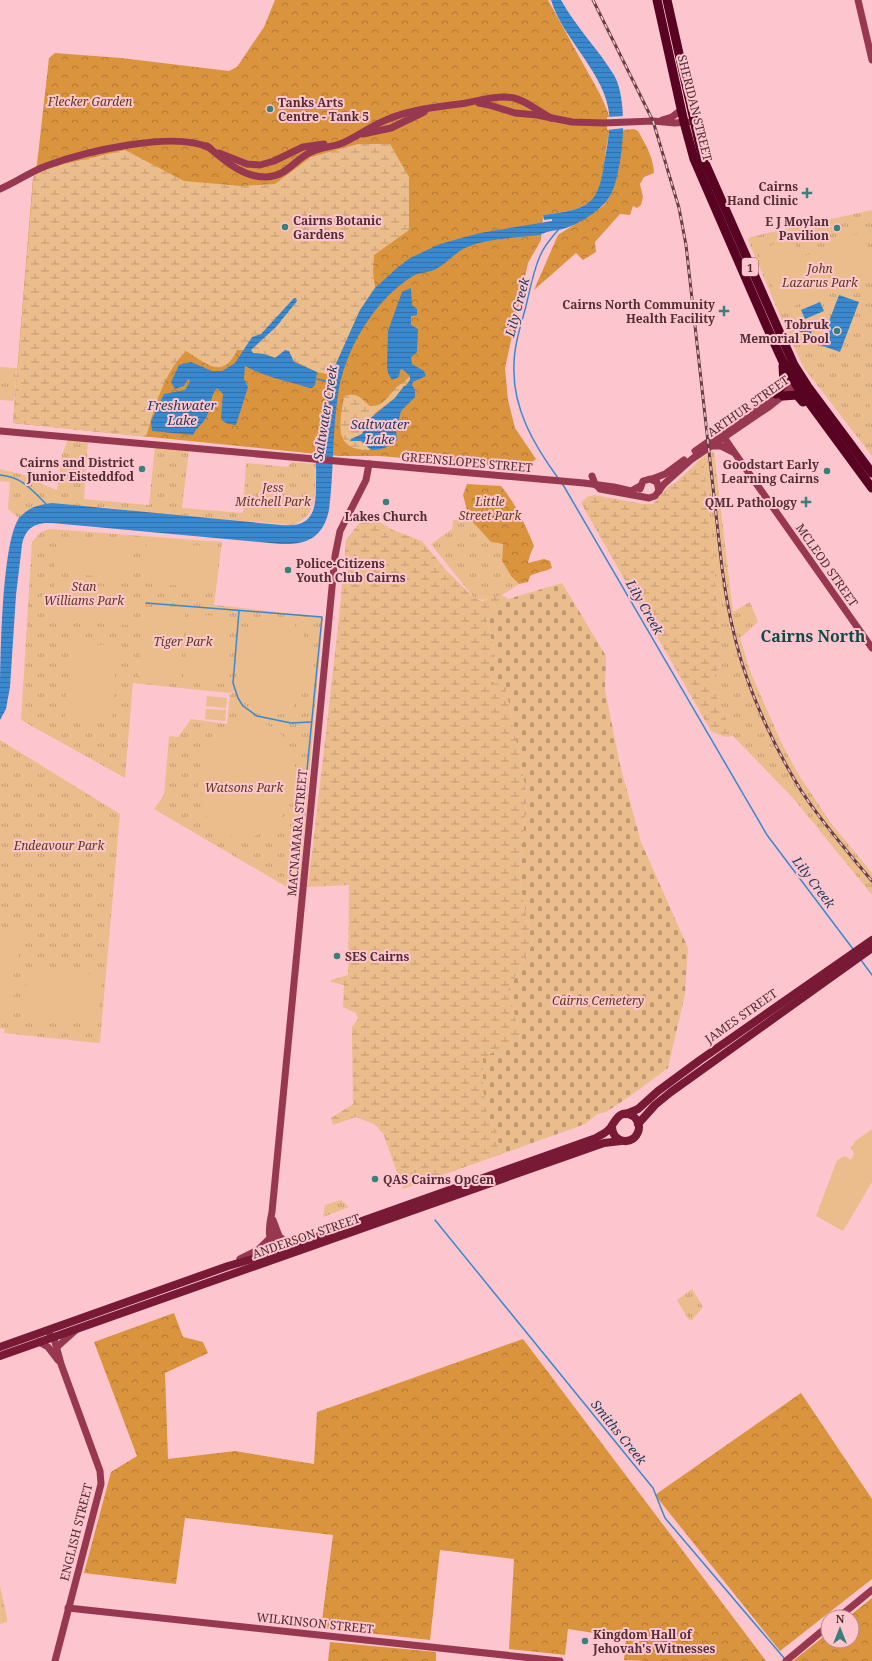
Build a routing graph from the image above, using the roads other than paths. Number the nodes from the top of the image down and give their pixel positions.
1 (657, 0) edge
2 (667, 0) edge
3 (859, 0) edge
4 (872, 60) edge
5 (495, 98) junction
6 (522, 101) junction
7 (467, 103) junction
8 (495, 107) junction
9 (681, 110) junction
10 (517, 113) junction
11 (551, 118) junction
12 (653, 121) junction
13 (688, 122) junction
14 (336, 145) junction
15 (236, 164) junction
16 (0, 189) edge
17 (783, 362) junction
18 (798, 382) junction
19 (780, 395) junction
20 (817, 412) junction
21 (0, 431) edge
22 (723, 434) junction
23 (710, 446) junction
24 (734, 452) junction
25 (370, 464) junction
26 (872, 473) edge
27 (592, 476) dead end
28 (652, 479) junction
29 (573, 483) junction
30 (595, 484) junction
31 (640, 486) junction
32 (872, 488) edge
33 (659, 491) junction
34 (622, 493) junction
35 (646, 497) junction
36 (872, 648) edge
37 (872, 940) edge
38 (872, 948) edge
39 (858, 953) junction
40 (626, 1114) junction
41 (638, 1124) junction
42 (612, 1126) junction
43 (621, 1141) junction
44 (272, 1212) junction
45 (273, 1220) junction
46 (269, 1239) junction
47 (290, 1245) junction
48 (278, 1254) junction
49 (228, 1266) junction
50 (78, 1329) junction
51 (50, 1335) junction
52 (39, 1342) junction
53 (0, 1347) edge
54 (57, 1347) junction
55 (0, 1356) edge
56 (60, 1362) junction
57 (872, 1590) edge
58 (68, 1608) junction
59 (849, 1609) edge
60 (820, 1633) edge
61 (55, 1661) edge
62 (560, 1661) edge
63 (786, 1661) edge

1 - 9 highway, SHERIDAN STREET / 1
2 - 13 highway, SHERIDAN STREET / 1
3 - 4 street
5 - 6 street
5 - 7 street
5 - 8 street
6 - 10 street
6 - 11 street
7 - 8 street
7 - 14 street
8 - 10 street
9 - 12 street
9 - 13 highway, SHERIDAN STREET / 1
10 - 11 street
11 - 12 street
12 - 13 street
13 - 17 highway, SHERIDAN STREET / 1
13 - 18 highway, SHERIDAN STREET / 1
14 - 15 street
14 - 15 street
15 - 16 street
17 - 18 highway, SHERIDAN STREET / 1
17 - 19 highway
18 - 19 street, ARTHUR STREET
18 - 20 highway, SHERIDAN STREET / 1
18 - 26 highway, SHERIDAN STREET / 1
19 - 20 highway
19 - 22 street, ARTHUR STREET
20 - 32 highway, SHERIDAN STREET / 1
21 - 25 street, GREENSLOPES STREET
22 - 23 street, ARTHUR STREET
22 - 24 street, MCLEOD STREET
22 - 28 street, ARTHUR STREET
23 - 24 street
23 - 33 street, ARTHUR STREET
24 - 36 street, MCLEOD STREET
25 - 29 street, GREENSLOPES STREET
25 - 44 street, MACNAMARA STREET
27 - 30 street
28 - 31 street
28 - 33 street
29 - 30 street, GREENSLOPES STREET
29 - 34 street, GREENSLOPES STREET
30 - 31 street, GREENSLOPES STREET
30 - 34 street
31 - 35 street
33 - 35 street
34 - 35 street, GREENSLOPES STREET
37 - 39 main road, JAMES STREET
38 - 39 main road, JAMES STREET
39 - 40 main road, JAMES STREET
39 - 41 main road, JAMES STREET
40 - 41 main road
40 - 42 main road
41 - 43 main road
42 - 43 main road
42 - 47 main road, ANDERSON STREET
43 - 48 main road, ANDERSON STREET
44 - 45 street, MACNAMARA STREET
44 - 46 street, MACNAMARA STREET
45 - 47 street
45 - 48 street, MACNAMARA STREET
46 - 48 street, MACNAMARA STREET
46 - 49 street
47 - 48 main road, ANDERSON STREET
48 - 49 main road, ANDERSON STREET
48 - 50 main road, ANDERSON STREET
49 - 51 main road, ANDERSON STREET
50 - 51 main road, ANDERSON STREET
50 - 54 street
51 - 52 main road, ANDERSON STREET
51 - 53 main road, ANDERSON STREET
51 - 54 street, ENGLISH STREET
51 - 56 street, ENGLISH STREET
52 - 55 main road, ANDERSON STREET
52 - 56 street
54 - 56 street, ENGLISH STREET
56 - 58 street, ENGLISH STREET
57 - 59 street
58 - 61 street, ENGLISH STREET
58 - 62 street, WILKINSON STREET
60 - 63 street

